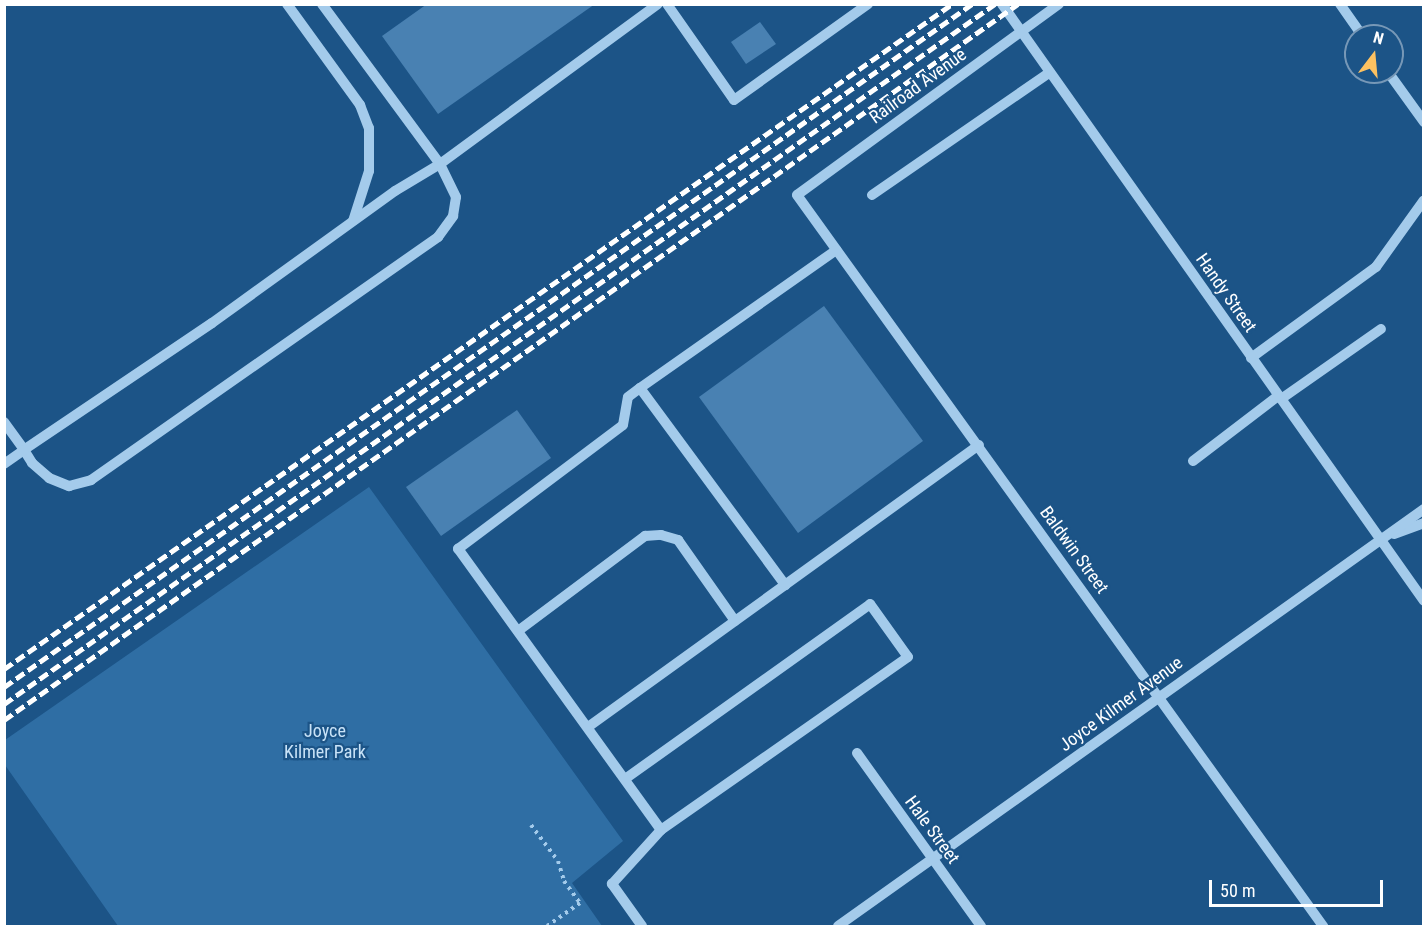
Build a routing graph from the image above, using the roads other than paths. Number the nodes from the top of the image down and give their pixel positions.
1 (287, 4) edge
2 (322, 4) edge
3 (658, 4) edge
4 (667, 4) edge
5 (868, 4) edge
6 (1002, 4) edge
7 (1059, 4) edge
8 (1340, 4) edge
9 (1354, 24) edge
10 (1021, 31) junction
11 (1050, 72) junction
12 (1397, 84) edge
13 (1424, 122) edge
14 (440, 164) junction
15 (797, 195) joint
16 (872, 195) dead end
17 (1424, 200) edge
18 (353, 221) junction
19 (836, 250) junction
20 (1381, 329) dead end
21 (1251, 358) junction
22 (640, 388) junction
23 (1279, 397) junction
24 (4, 422) edge
25 (978, 446) junction
26 (24, 450) junction
27 (1193, 461) dead end
28 (4, 464) edge
29 (1424, 509) edge
30 (1424, 524) edge
31 (1380, 540) junction
32 (785, 585) junction
33 (1424, 601) edge
34 (735, 621) junction
35 (518, 631) junction
36 (1160, 696) junction
37 (588, 727) junction
38 (857, 753) dead end
39 (625, 779) junction
40 (661, 830) junction
41 (933, 860) junction
42 (642, 927) edge
43 (838, 927) edge
44 (981, 927) edge
45 (1323, 927) edge

1 - 18 street
2 - 14 street
3 - 14 street
4 - 5 street
6 - 10 street, Handy Street
7 - 10 street, Railroad Avenue
8 - 9 street
10 - 11 street, Handy Street
10 - 15 street, Railroad Avenue
11 - 16 street
11 - 21 street, Handy Street
12 - 13 street
14 - 18 street
14 - 26 street
15 - 19 street, Baldwin Street
17 - 21 street
18 - 26 street
19 - 22 street
19 - 25 street, Baldwin Street
20 - 23 street
21 - 23 street, Handy Street
22 - 32 street
22 - 35 street
23 - 27 street
23 - 31 street, Handy Street
24 - 26 street
25 - 32 street
25 - 36 street, Baldwin Street
26 - 28 street
29 - 31 street, Joyce Kilmer Avenue
30 - 31 street
31 - 33 street, Handy Street
31 - 36 street, Joyce Kilmer Avenue
32 - 34 street
34 - 35 street
34 - 37 street
35 - 37 street
36 - 41 street, Joyce Kilmer Avenue
36 - 45 street, Baldwin Street
37 - 39 street
38 - 41 street, Hale Street
39 - 40 street
39 - 40 street
40 - 42 street
41 - 43 street, Joyce Kilmer Avenue
41 - 44 street, Hale Street

